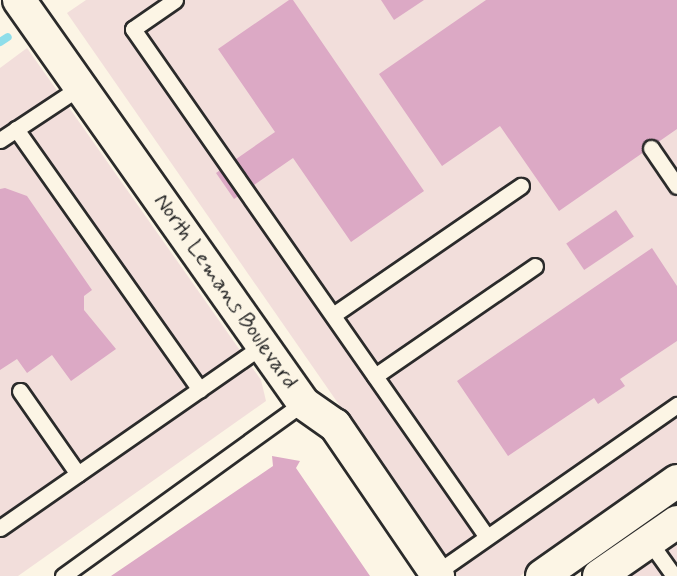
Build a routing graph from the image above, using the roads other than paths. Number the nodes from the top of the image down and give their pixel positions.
1 (19, 0) edge
2 (175, 0) edge
3 (80, 87) junction
4 (16, 129) junction
5 (0, 140) edge
6 (651, 148) dead end
7 (521, 186) dead end
8 (677, 186) edge
9 (535, 266) dead end
10 (333, 315) junction
11 (262, 346) junction
12 (375, 376) junction
13 (200, 390) junction
14 (20, 391) dead end
15 (303, 403) junction
16 (677, 405) edge
17 (78, 474) junction
18 (677, 481) edge
19 (0, 509) edge
20 (630, 514) junction
21 (677, 522) edge
22 (4, 525) edge
23 (487, 537) junction
24 (649, 541) junction
25 (437, 574) edge
26 (63, 576) edge
27 (542, 576) edge
28 (599, 576) edge
29 (674, 576) edge

1 - 3 street, North Lemans Boulevard
2 - 10 lane
3 - 4 lane
3 - 11 street, North Lemans Boulevard
4 - 5 lane
4 - 13 lane
6 - 8 lane
7 - 10 lane
9 - 12 lane
10 - 12 lane
11 - 13 lane
11 - 15 street, North Lemans Boulevard
12 - 23 lane
13 - 17 lane
14 - 17 lane
15 - 25 street, North Lemans Boulevard
15 - 26 lane
16 - 23 lane
17 - 22 lane
18 - 20 street
19 - 22 lane
20 - 24 street
20 - 27 street
21 - 24 street
23 - 25 lane
24 - 28 street
24 - 29 lane

